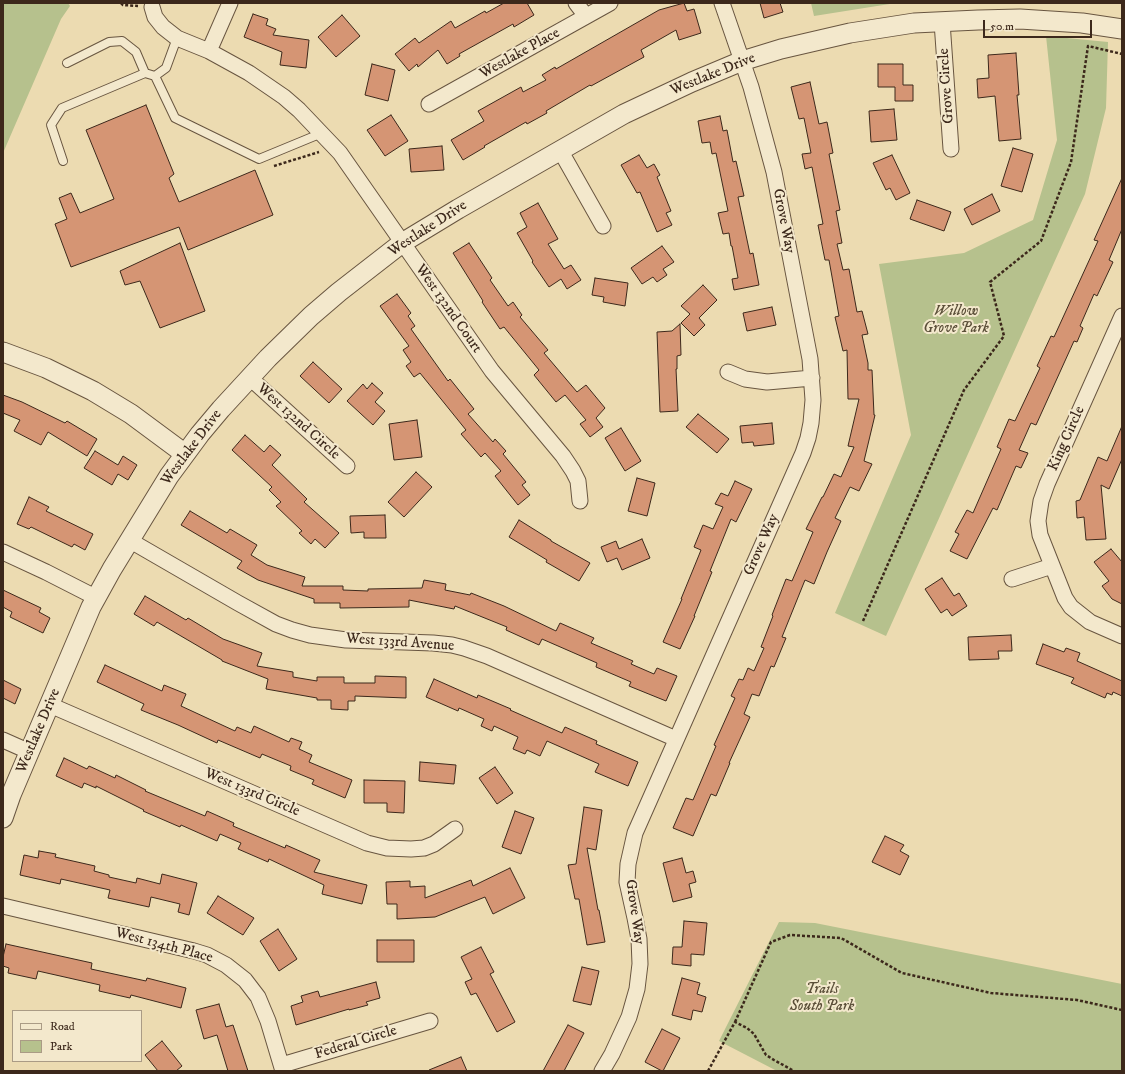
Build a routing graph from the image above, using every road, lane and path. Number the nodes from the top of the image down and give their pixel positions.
1 (121, 3) edge
2 (230, 3) edge
3 (576, 3) edge
4 (610, 3) edge
5 (722, 3) edge
6 (152, 7) joint
7 (586, 16) junction
8 (942, 22) junction
9 (1122, 29) edge
10 (177, 38) junction
11 (209, 51) junction
12 (1122, 54) edge
13 (742, 61) junction
14 (67, 63) dead end
15 (145, 73) junction
16 (155, 76) junction
17 (429, 104) dead end
18 (322, 133) junction
19 (951, 149) dead end
20 (560, 150) junction
21 (63, 161) dead end
22 (603, 226) dead end
23 (402, 243) junction
24 (1122, 316) edge
25 (3, 352) edge
26 (728, 372) dead end
27 (249, 378) junction
28 (812, 378) junction
29 (185, 454) junction
30 (346, 466) dead end
31 (580, 501) dead end
32 (129, 540) junction
33 (3, 552) edge
34 (1052, 566) junction
35 (1012, 579) dead end
36 (97, 598) junction
37 (863, 621) dead end
38 (1122, 636) edge
39 (50, 705) junction
40 (3, 740) edge
41 (676, 740) junction
42 (30, 752) junction
43 (3, 818) edge
44 (455, 829) dead end
45 (3, 906) edge
46 (1122, 1010) edge
47 (430, 1021) dead end
48 (735, 1022) junction
49 (283, 1068) edge
50 (605, 1070) edge
51 (708, 1071) edge
52 (794, 1071) edge

1 - 6 path
2 - 11 street
3 - 7 street
4 - 7 street, Westlake Place
5 - 13 street, Grove Way
6 - 10 street
7 - 17 street, Westlake Place
8 - 9 street, Westlake Drive
8 - 13 street, Westlake Drive
8 - 19 street, Grove Circle
10 - 11 street
10 - 16 lane
11 - 18 street, West 132nd Court
12 - 37 path
13 - 20 street, Westlake Drive
13 - 28 street, Grove Way
14 - 15 lane
15 - 16 lane
15 - 21 lane
16 - 18 lane
18 - 23 street, West 132nd Court
20 - 22 street
20 - 23 street, Westlake Drive
23 - 27 street, Westlake Drive
23 - 31 street, West 132nd Court
24 - 34 street, King Circle
25 - 29 street
26 - 28 street
27 - 29 street, Westlake Drive
27 - 30 street, West 132nd Circle
28 - 41 street, Grove Way
29 - 32 street, Westlake Drive
32 - 36 street, Westlake Drive
32 - 41 street, West 133rd Avenue
33 - 36 street
34 - 35 street
34 - 38 street, King Circle
36 - 39 street, Westlake Drive
39 - 42 street, Westlake Drive
39 - 44 street, West 133rd Circle
40 - 42 street
41 - 50 street, Grove Way
42 - 43 street, Westlake Drive
45 - 49 street, West 134th Place
46 - 48 path
47 - 49 street, Federal Circle
48 - 51 path
48 - 52 path

